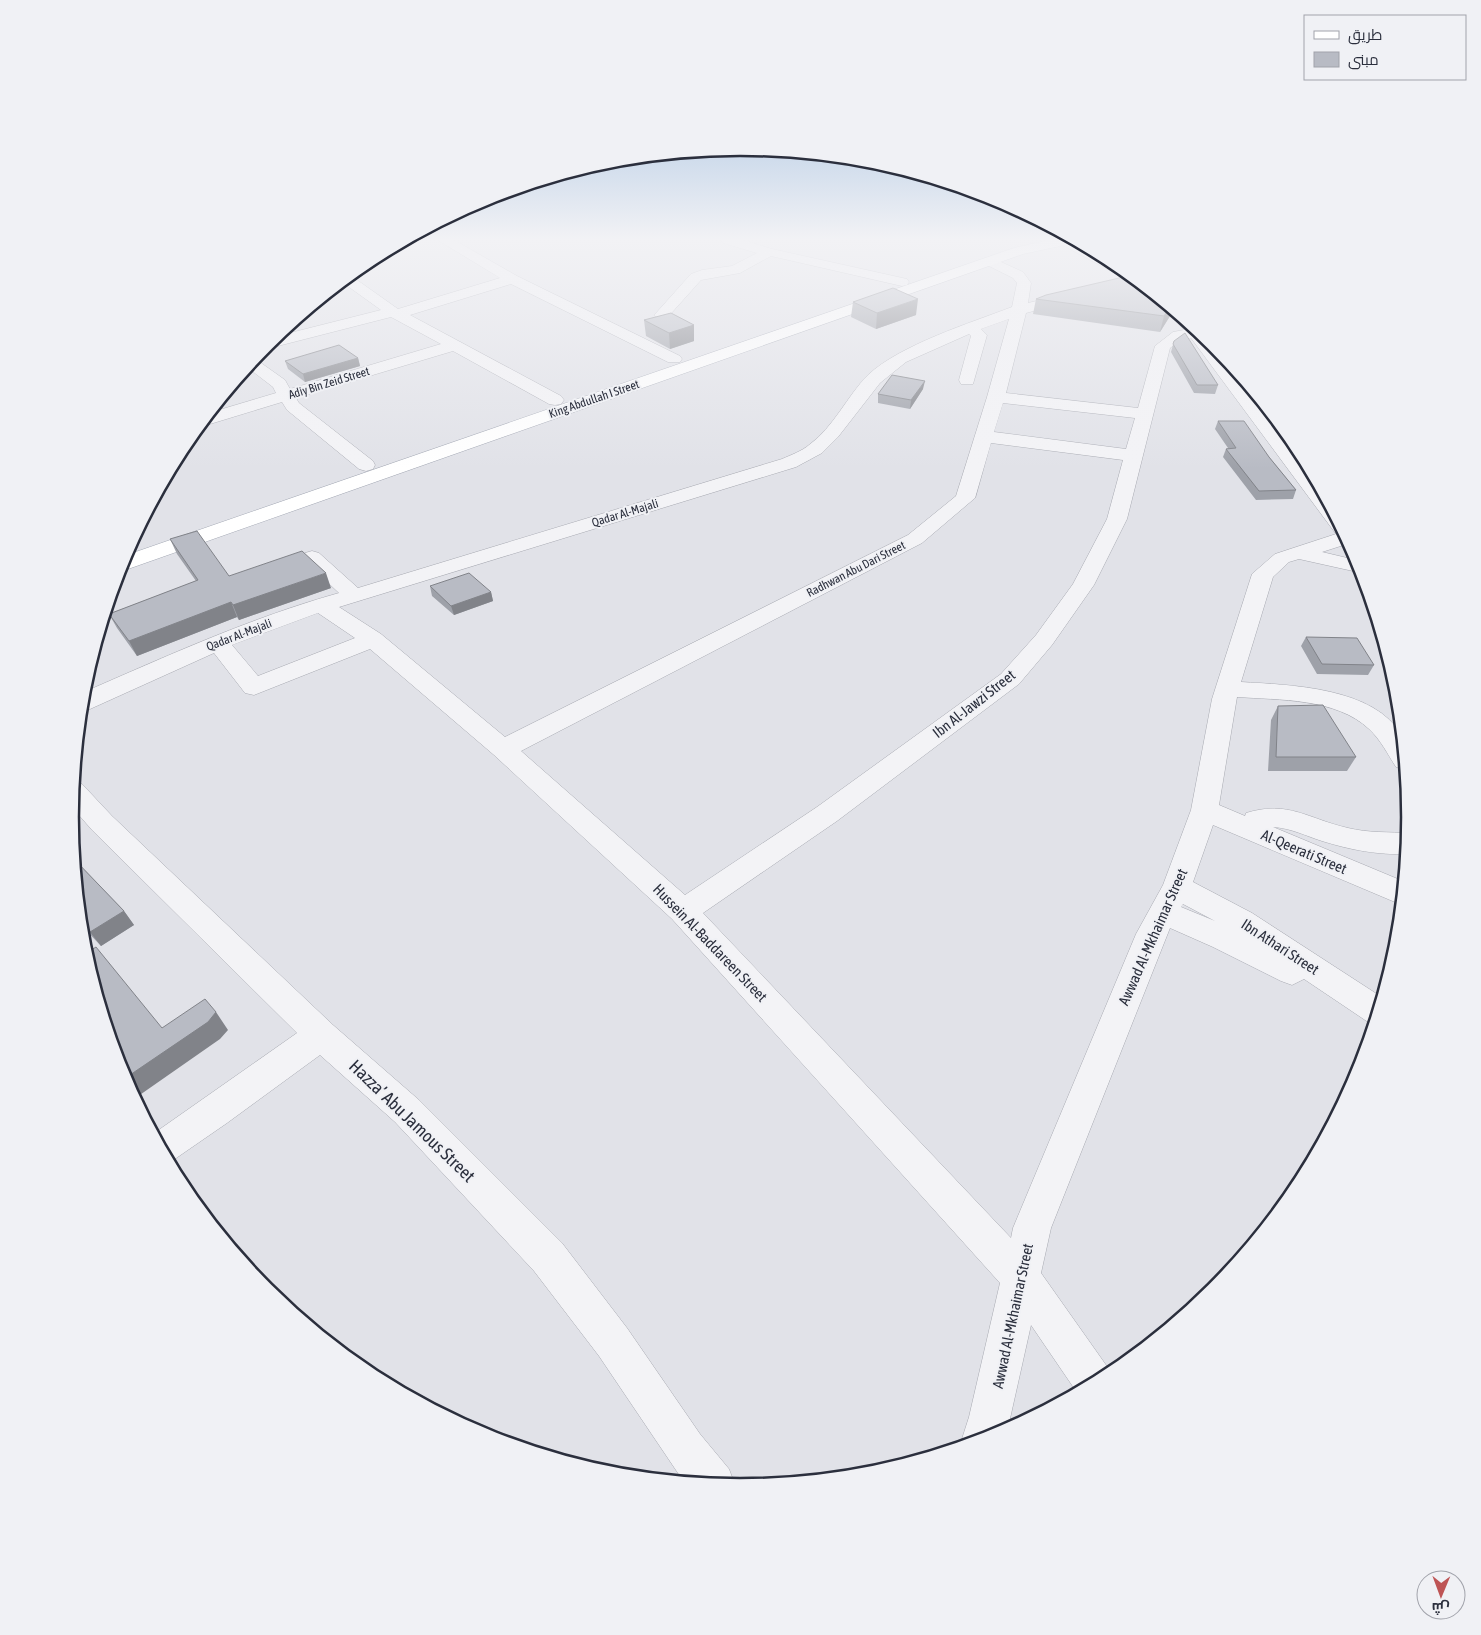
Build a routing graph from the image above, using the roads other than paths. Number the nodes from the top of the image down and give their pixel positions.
1 (381, 316) edge
2 (401, 316) edge
3 (588, 316) edge
4 (800, 316) edge
5 (831, 316) edge
6 (1002, 316) edge
7 (1017, 316) edge
8 (970, 328) junction
9 (1193, 336) edge
10 (284, 340) edge
11 (455, 345) junction
12 (674, 359) junction
13 (257, 367) edge
14 (1236, 379) edge
15 (967, 380) dead end
16 (286, 396) junction
17 (996, 397) junction
18 (555, 400) junction
19 (1255, 402) edge
20 (1144, 414) junction
21 (213, 417) edge
22 (983, 436) junction
23 (1134, 456) junction
24 (366, 465) junction
25 (1314, 488) edge
26 (1340, 539) edge
27 (139, 541) edge
28 (1297, 553) junction
29 (312, 557) edge
30 (131, 560) edge
31 (1352, 565) edge
32 (354, 596) junction
33 (321, 604) junction
34 (374, 639) junction
35 (216, 642) junction
36 (1227, 690) junction
37 (89, 699) edge
38 (503, 749) junction
39 (1399, 753) edge
40 (79, 798) edge
41 (1205, 810) junction
42 (1251, 829) junction
43 (1401, 843) edge
44 (1398, 892) edge
45 (1171, 900) junction
46 (683, 911) junction
47 (1373, 1011) edge
48 (321, 1034) junction
49 (166, 1146) edge
50 (1021, 1277) junction
51 (1092, 1378) edge
52 (985, 1432) edge
53 (708, 1478) edge

1 - 10 street
2 - 11 street
3 - 12 street
4 - 12 main road, King Abdullah I Street
5 - 30 main road, King Abdullah I Street
6 - 8 street, Qadar Al-Majali
7 - 17 street, Radhwan Abu Dari Street
8 - 15 street
8 - 32 street, Qadar Al-Majali
9 - 20 street, Ibn Al-Jawzi Street
11 - 16 street, Adiy Bin Zeid Street
11 - 18 street
12 - 18 main road, King Abdullah I Street
13 - 16 street
14 - 19 street
16 - 21 street, Adiy Bin Zeid Street
16 - 24 street
17 - 20 street
17 - 22 street, Radhwan Abu Dari Street
18 - 24 main road, King Abdullah I Street
19 - 25 street
20 - 23 street, Ibn Al-Jawzi Street
22 - 23 street
22 - 38 street, Radhwan Abu Dari Street
23 - 46 street, Ibn Al-Jawzi Street
24 - 27 main road, King Abdullah I Street
26 - 28 street, Awwad Al-Mkhaimar Street
28 - 31 street
28 - 36 street, Awwad Al-Mkhaimar Street
29 - 32 street
32 - 33 street, Qadar Al-Majali
33 - 34 street, Hussein Al-Baddareen Street
33 - 35 street, Qadar Al-Majali
34 - 35 street
34 - 38 street, Hussein Al-Baddareen Street
35 - 37 street, Qadar Al-Majali
36 - 39 street
36 - 41 street, Awwad Al-Mkhaimar Street
38 - 46 street, Hussein Al-Baddareen Street
40 - 48 street, Hazza’ Abu Jamous Street
41 - 42 street, Al-Qeerati Street
41 - 45 street, Awwad Al-Mkhaimar Street
42 - 43 street
42 - 44 street, Al-Qeerati Street
45 - 47 street, Ibn Athari Street
45 - 50 street, Awwad Al-Mkhaimar Street
46 - 50 street, Hussein Al-Baddareen Street
48 - 49 street
48 - 53 street, Hazza’ Abu Jamous Street
50 - 51 street, Hussein Al-Baddareen Street
50 - 52 street, Awwad Al-Mkhaimar Street

